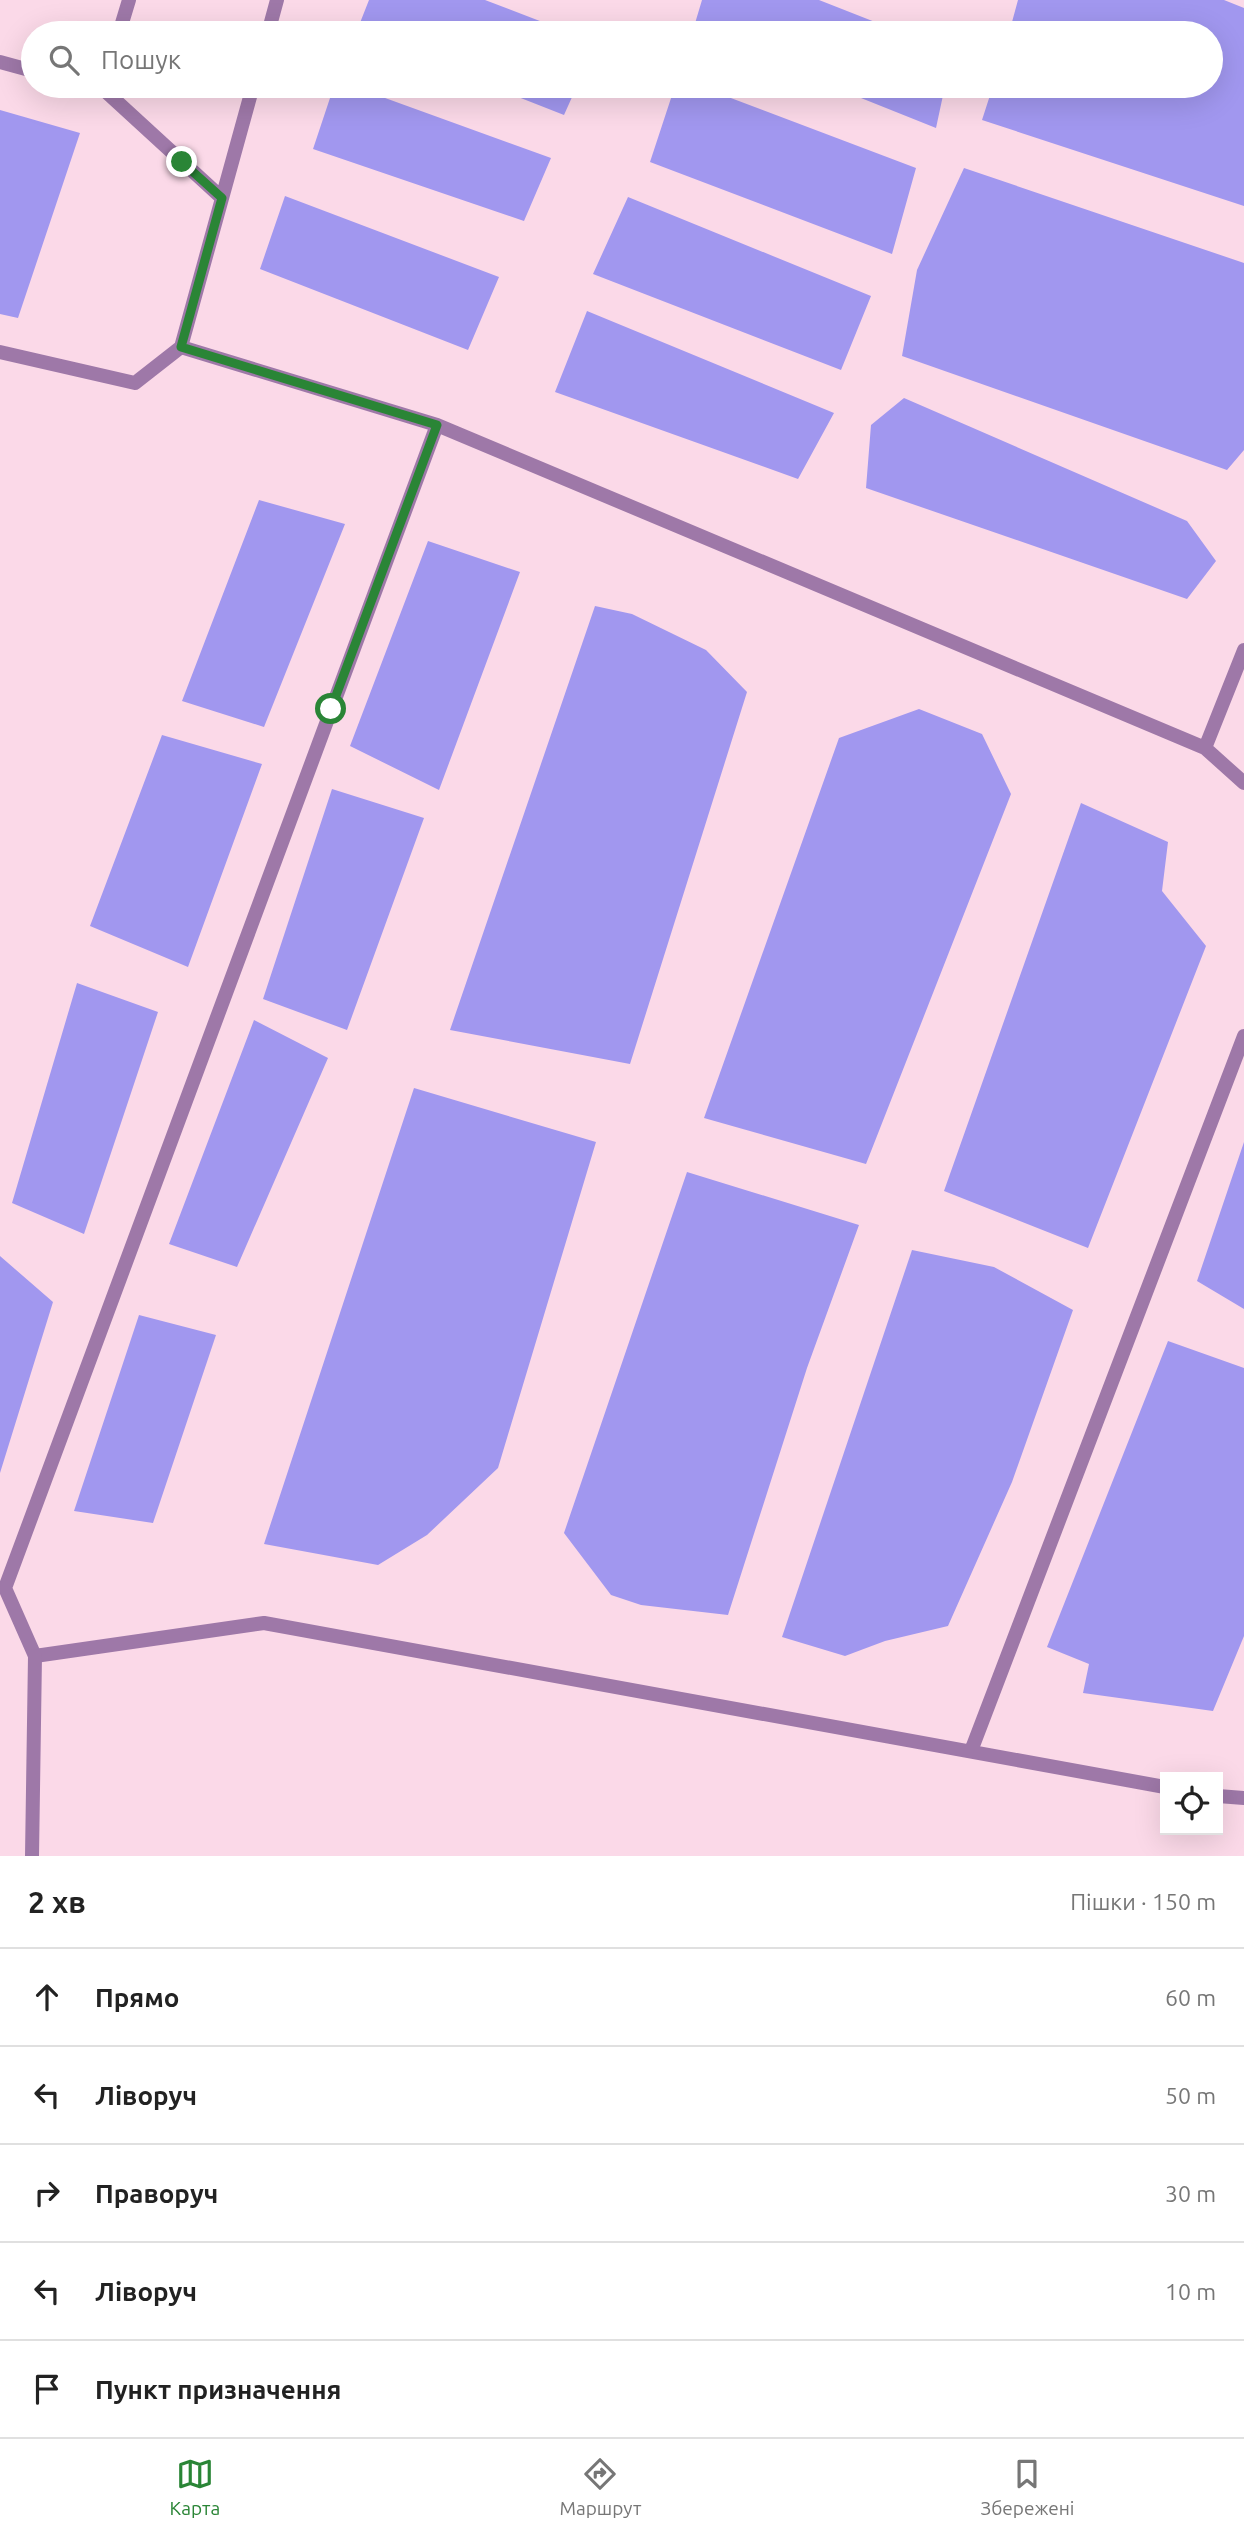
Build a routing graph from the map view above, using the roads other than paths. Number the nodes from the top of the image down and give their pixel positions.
1 (129, 0) edge
2 (277, 0) edge
3 (123, 21) edge
4 (271, 21) edge
5 (0, 62) edge
6 (21, 68) edge
7 (111, 98) edge
8 (250, 98) edge
9 (222, 198) junction
10 (181, 347) junction
11 (0, 352) edge
12 (437, 425) junction
13 (1244, 650) edge
14 (1205, 748) junction
15 (1244, 783) edge
16 (1244, 1037) edge
17 (35, 1656) junction
18 (971, 1751) junction
19 (1160, 1786) edge
20 (1223, 1796) edge
21 (1244, 1798) edge
22 (32, 1856) edge

1 - 3 street
2 - 4 street
5 - 6 street
7 - 9 street
8 - 9 street
9 - 10 street
10 - 11 street
10 - 12 street
12 - 14 street
12 - 17 street
13 - 14 street
14 - 15 street
16 - 18 street
17 - 18 street
17 - 22 street
18 - 19 street
20 - 21 street

